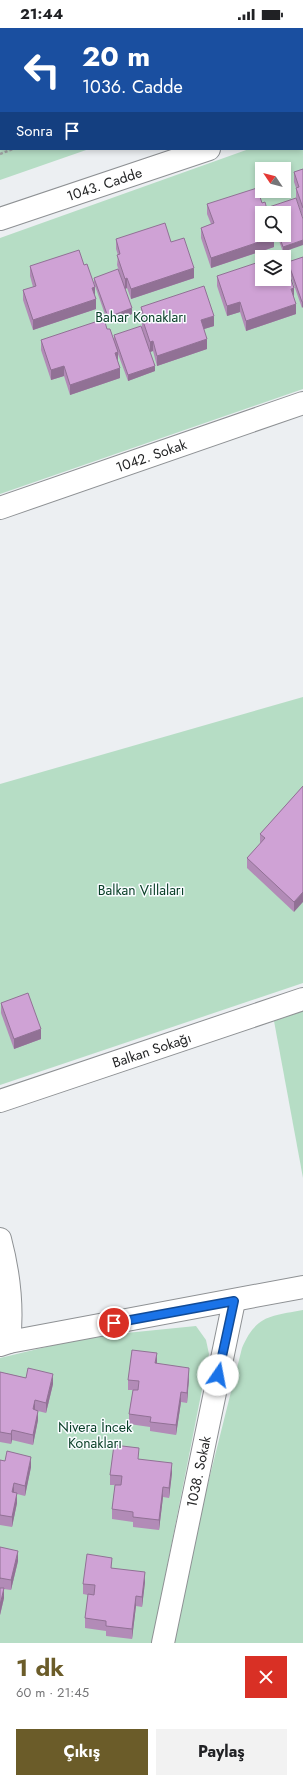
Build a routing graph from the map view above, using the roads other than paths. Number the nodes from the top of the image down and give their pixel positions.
1 (206, 150) edge
2 (0, 219) edge
3 (303, 403) edge
4 (0, 508) edge
5 (303, 999) edge
6 (0, 1101) edge
7 (0, 1239) edge
8 (303, 1287) edge
9 (234, 1301) junction
10 (5, 1343) edge
11 (163, 1643) edge

1 - 2 street, 1043. Cadde
3 - 4 street, 1042. Sokak
5 - 6 street, Balkan Sokağı
7 - 10 street
8 - 9 street
9 - 10 street
9 - 11 street, 1038. Sokak

